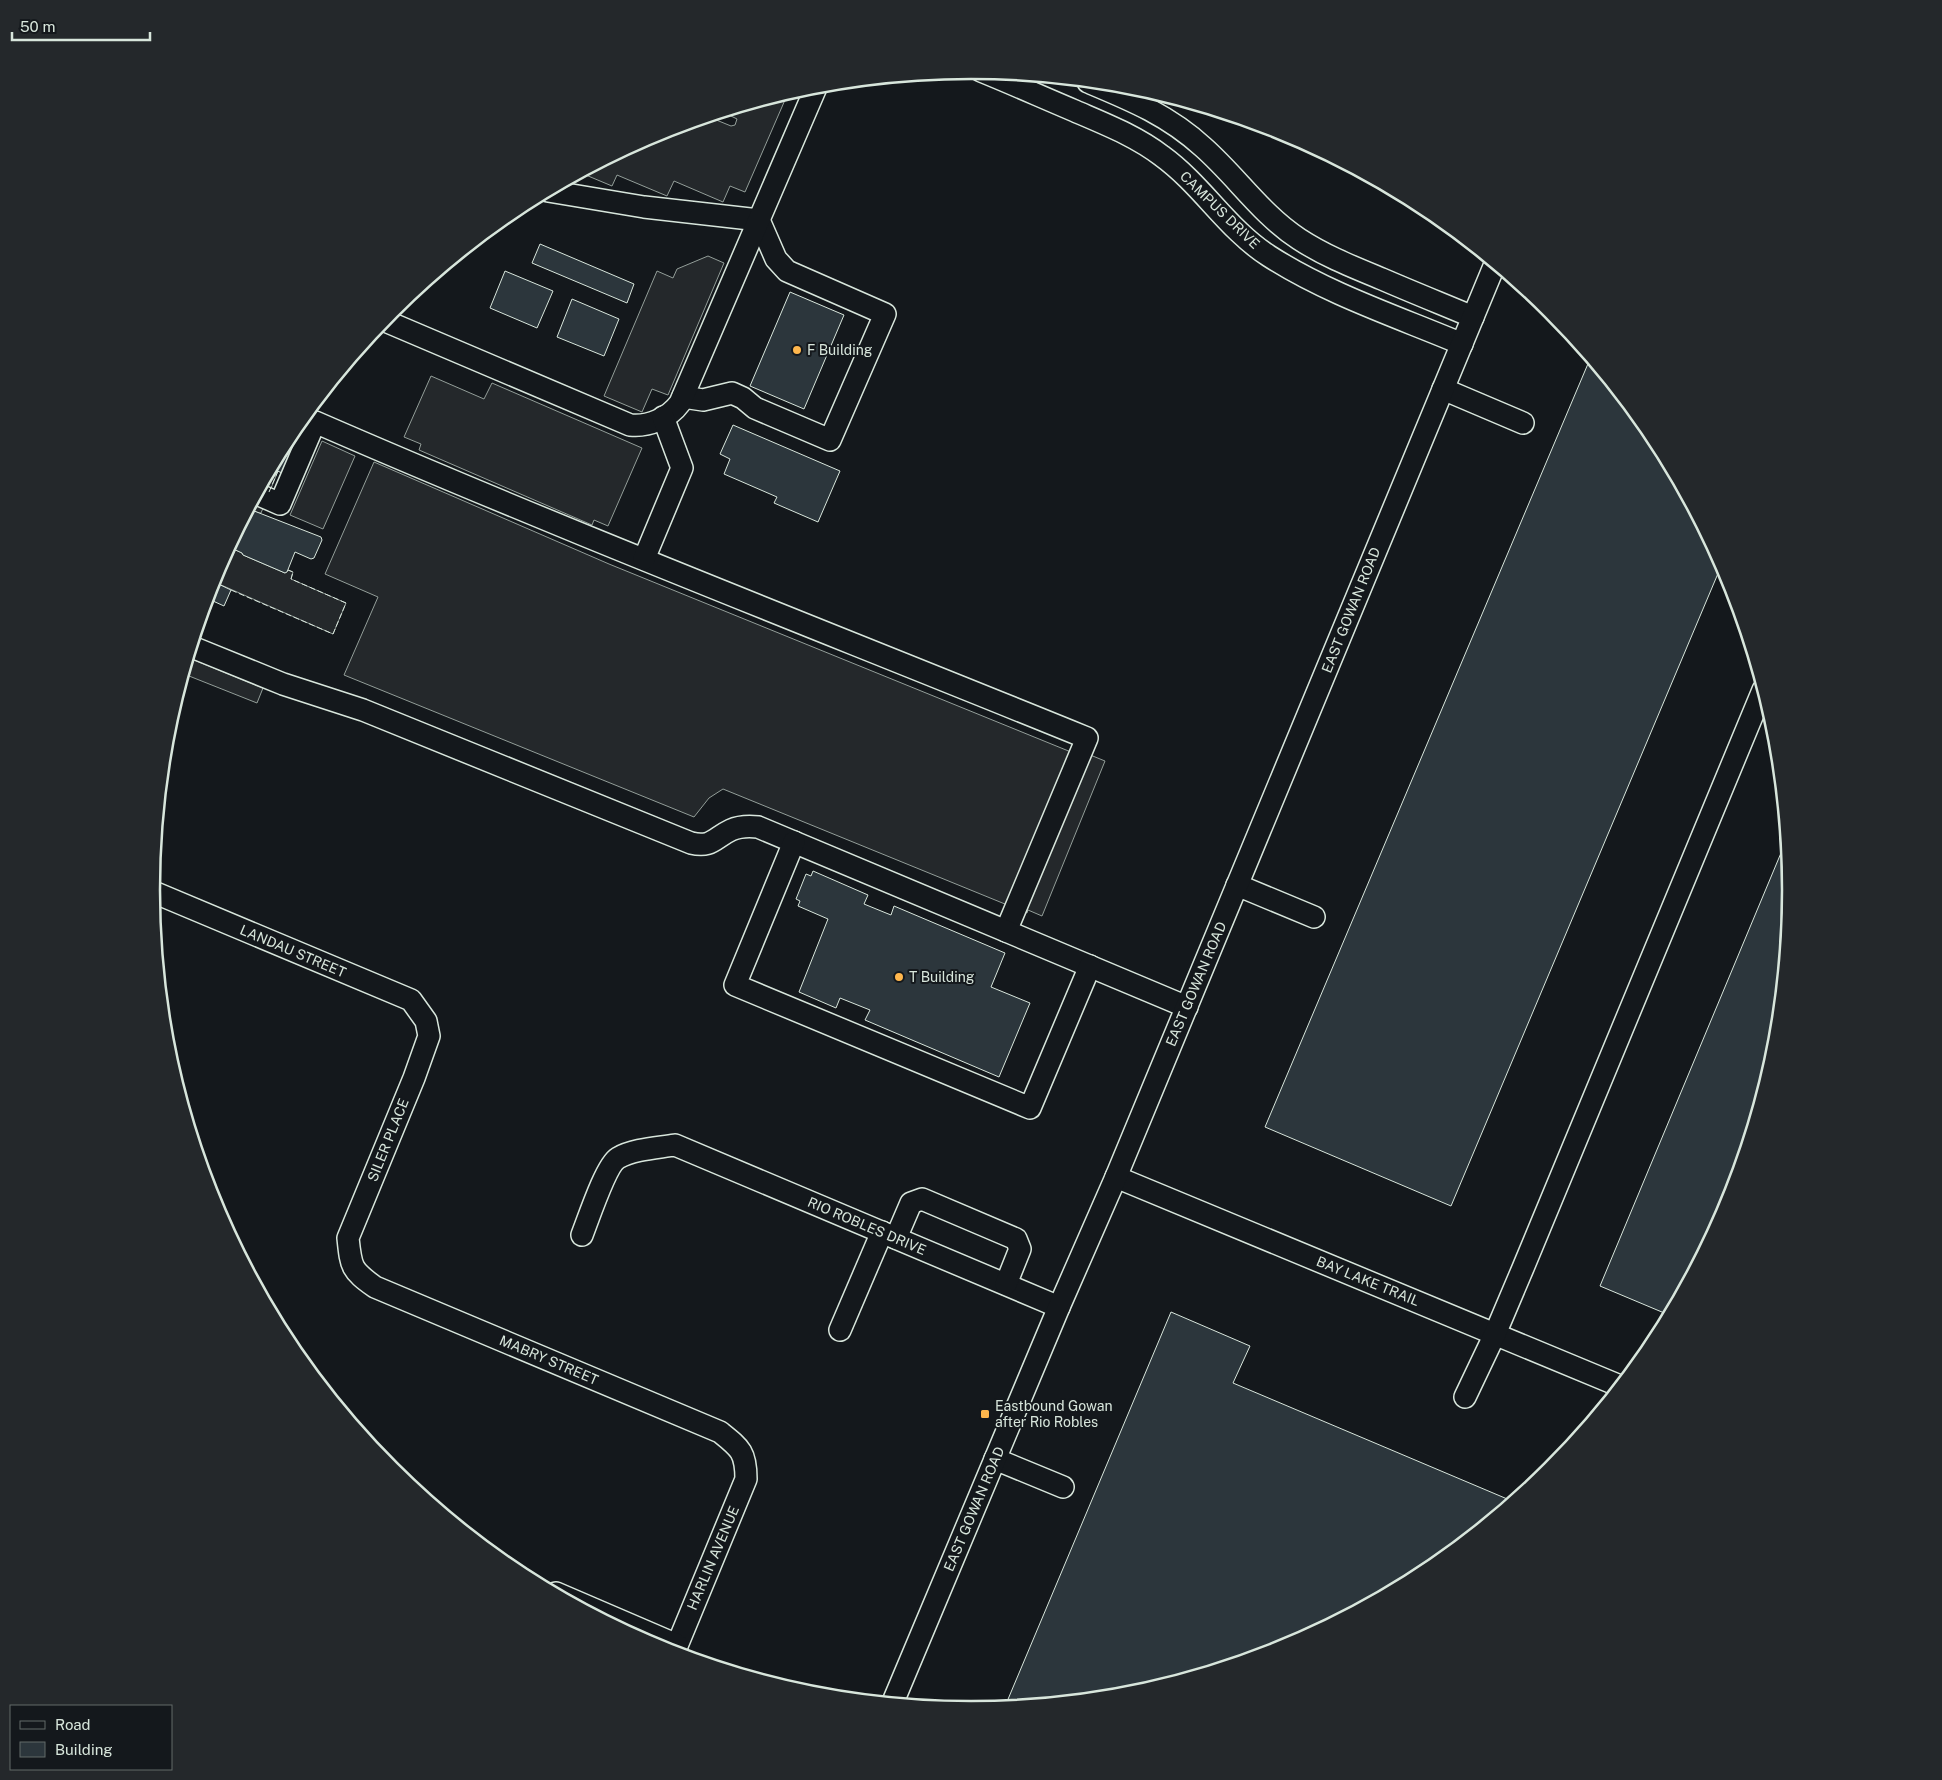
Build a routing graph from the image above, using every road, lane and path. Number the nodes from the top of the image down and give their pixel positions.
1 (1001, 80) edge
2 (1109, 91) edge
3 (812, 94) edge
4 (556, 192) edge
5 (759, 220) junction
6 (1493, 269) edge
7 (1473, 317) junction
8 (391, 323) edge
9 (1462, 344) junction
10 (1443, 389) junction
11 (683, 397) junction
12 (663, 417) junction
13 (1523, 423) dead end
14 (262, 496) edge
15 (644, 559) junction
16 (196, 650) edge
17 (1759, 699) edge
18 (794, 842) junction
19 (1237, 885) junction
20 (160, 895) edge
21 (1314, 916) dead end
22 (1006, 931) junction
23 (1090, 966) junction
24 (1187, 1007) junction
25 (426, 1021) joint
26 (1116, 1177) junction
27 (582, 1235) dead end
28 (889, 1235) junction
29 (350, 1260) joint
30 (1006, 1284) junction
31 (1059, 1307) junction
32 (840, 1330) dead end
33 (1495, 1334) junction
34 (1615, 1384) edge
35 (1465, 1397) dead end
36 (995, 1459) junction
37 (746, 1462) joint
38 (1063, 1487) dead end
39 (677, 1645) edge
40 (895, 1697) edge

1 - 9 street, CAMPUS DRIVE
2 - 7 street
3 - 5 street
4 - 5 street
5 - 11 street
5 - 11 street
6 - 7 street, EAST GOWAN ROAD
7 - 9 street, EAST GOWAN ROAD
8 - 12 street
9 - 10 street, EAST GOWAN ROAD
10 - 13 street
10 - 19 street, EAST GOWAN ROAD
11 - 12 street
12 - 15 street
14 - 15 street
15 - 22 street
16 - 18 street
17 - 33 street
18 - 22 street
18 - 23 street
19 - 21 street
19 - 24 street, EAST GOWAN ROAD
20 - 25 street, LANDAU STREET
22 - 23 street
23 - 24 street
24 - 26 street, EAST GOWAN ROAD
25 - 29 street, SILER PLACE
26 - 31 street, EAST GOWAN ROAD
26 - 33 street, BAY LAKE TRAIL
27 - 28 street, RIO ROBLES DRIVE
28 - 30 street, RIO ROBLES DRIVE
28 - 30 street
28 - 32 street
29 - 37 street, MABRY STREET
30 - 31 street, RIO ROBLES DRIVE
31 - 36 street, EAST GOWAN ROAD
33 - 34 street, BAY LAKE TRAIL
33 - 35 street
36 - 38 street
36 - 40 street, EAST GOWAN ROAD
37 - 39 street, HARLIN AVENUE

